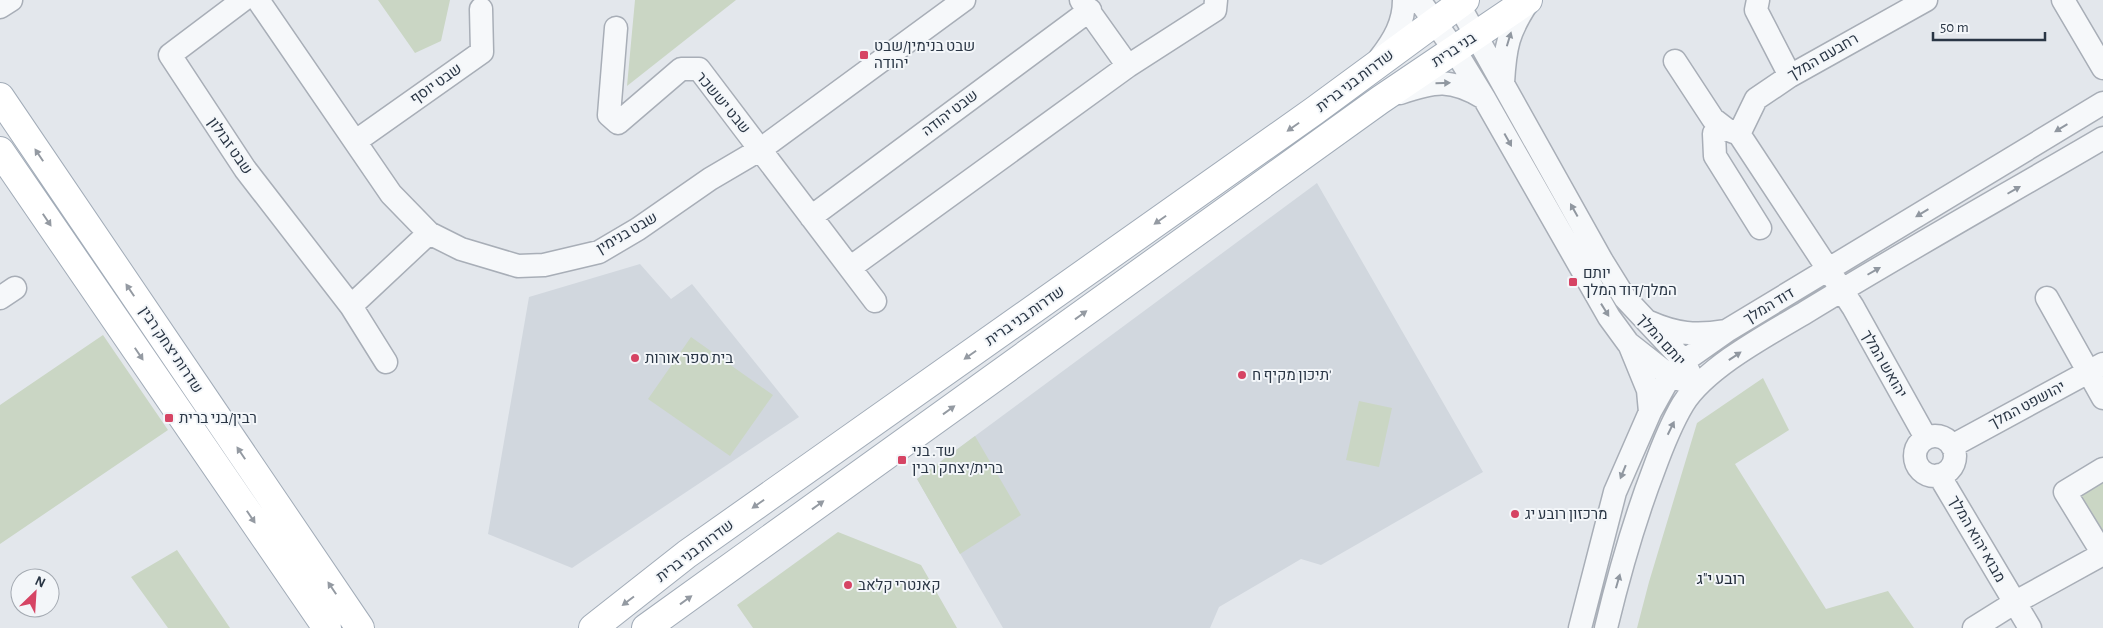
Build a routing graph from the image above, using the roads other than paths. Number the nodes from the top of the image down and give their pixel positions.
1 (11, 0) edge
2 (243, 0) edge
3 (258, 0) edge
4 (964, 0) edge
5 (1216, 0) edge
6 (1404, 0) edge
7 (1419, 0) edge
8 (1529, 0) edge
9 (1758, 0) edge
10 (1926, 0) edge
11 (2063, 0) edge
12 (1460, 1) edge
13 (1085, 5) edge
14 (0, 7) edge
15 (481, 9) dead end
16 (1435, 22) junction
17 (616, 28) dead end
18 (1465, 42) junction
19 (1675, 61) dead end
20 (1128, 66) junction
21 (1374, 66) junction
22 (2103, 68) edge
23 (1790, 76) junction
24 (1503, 83) junction
25 (0, 97) edge
26 (1484, 98) junction
27 (1380, 100) junction
28 (2103, 103) edge
29 (1733, 131) junction
30 (2103, 138) edge
31 (356, 141) junction
32 (761, 149) junction
33 (0, 151) edge
34 (811, 216) junction
35 (1760, 228) dead end
36 (429, 233) junction
37 (851, 267) junction
38 (1828, 270) junction
39 (1842, 290) junction
40 (2047, 298) dead end
41 (875, 301) dead end
42 (351, 306) junction
43 (1642, 319) junction
44 (1728, 330) junction
45 (1628, 343) junction
46 (386, 362) dead end
47 (2096, 368) edge
48 (1677, 369) junction
49 (1696, 386) junction
50 (2103, 398) edge
51 (1650, 412) junction
52 (1926, 438) junction
53 (1952, 446) junction
54 (2103, 469) edge
55 (1939, 475) junction
56 (2103, 554) edge
57 (2014, 603) junction
58 (327, 628) edge
59 (360, 628) edge
60 (593, 628) edge
61 (646, 628) edge
62 (1580, 628) edge
63 (1606, 628) edge
64 (1974, 628) edge
65 (2030, 628) edge

1 - 14 street
2 - 42 street, שבט זבולון
3 - 31 street, שבט בנימין
4 - 32 street, שבט בנימין
5 - 20 street
6 - 21 street
7 - 16 street
8 - 18 main road, בני ברית
24 -> 8 street
9 - 23 street
10 - 23 street, רחבעם המלך
11 - 22 street
12 - 16 main road, שדרות בני ברית
12 - 18 street, יותם המלך
13 - 20 street, שבט יהודה
13 - 34 street, שבט יהודה
15 - 31 street, שבט יוסף
16 - 18 street
16 - 21 main road, שדרות בני ברית
17 - 32 street, שבט יששכר
18 - 24 street, יותם המלך
18 - 26 street, יותם המלך
18 - 27 main road, בני ברית
19 - 29 street
20 - 37 street
21 -> 60 main road, שדרות בני ברית
23 - 29 street, רחבעם המלך
43 -> 24 street, יותם המלך
59 -> 25 main road, שדרות יצחק רבין
27 -> 26 street
26 -> 45 street, יותם המלך
61 -> 27 main road, שדרות בני ברית
28 -> 38 street, דוד המלך
29 - 35 street, רחבעם המלך
29 - 38 street
39 -> 30 street, דוד המלך
31 - 36 street, שבט בנימין
32 - 34 street
32 - 36 street, שבט בנימין
33 -> 58 main road, שדרות יצחק רבין
34 - 37 street
36 - 42 street
37 - 41 street
38 - 39 street
38 - 44 street, דוד המלך
49 -> 39 street, דוד המלך
39 - 52 street, יהואש המלך
40 - 47 street
42 - 46 street, שבט זבולון
43 - 44 street
43 - 48 street, יותם המלך
44 - 48 street, דוד המלך
45 - 48 street, יותם המלך
45 - 51 street
47 - 50 street
47 - 53 street, יהושפט המלך
48 - 49 street, יותם המלך
48 - 51 street, דוד המלך
63 -> 49 street, דוד המלך
51 -> 62 street, דוד המלך
52 - 53 street
52 - 55 street
53 - 55 street
54 - 56 street
55 - 57 street, מבוא יהוא המלך
56 - 57 street
57 - 64 street
57 - 65 street, מבוא יהוא המלך

